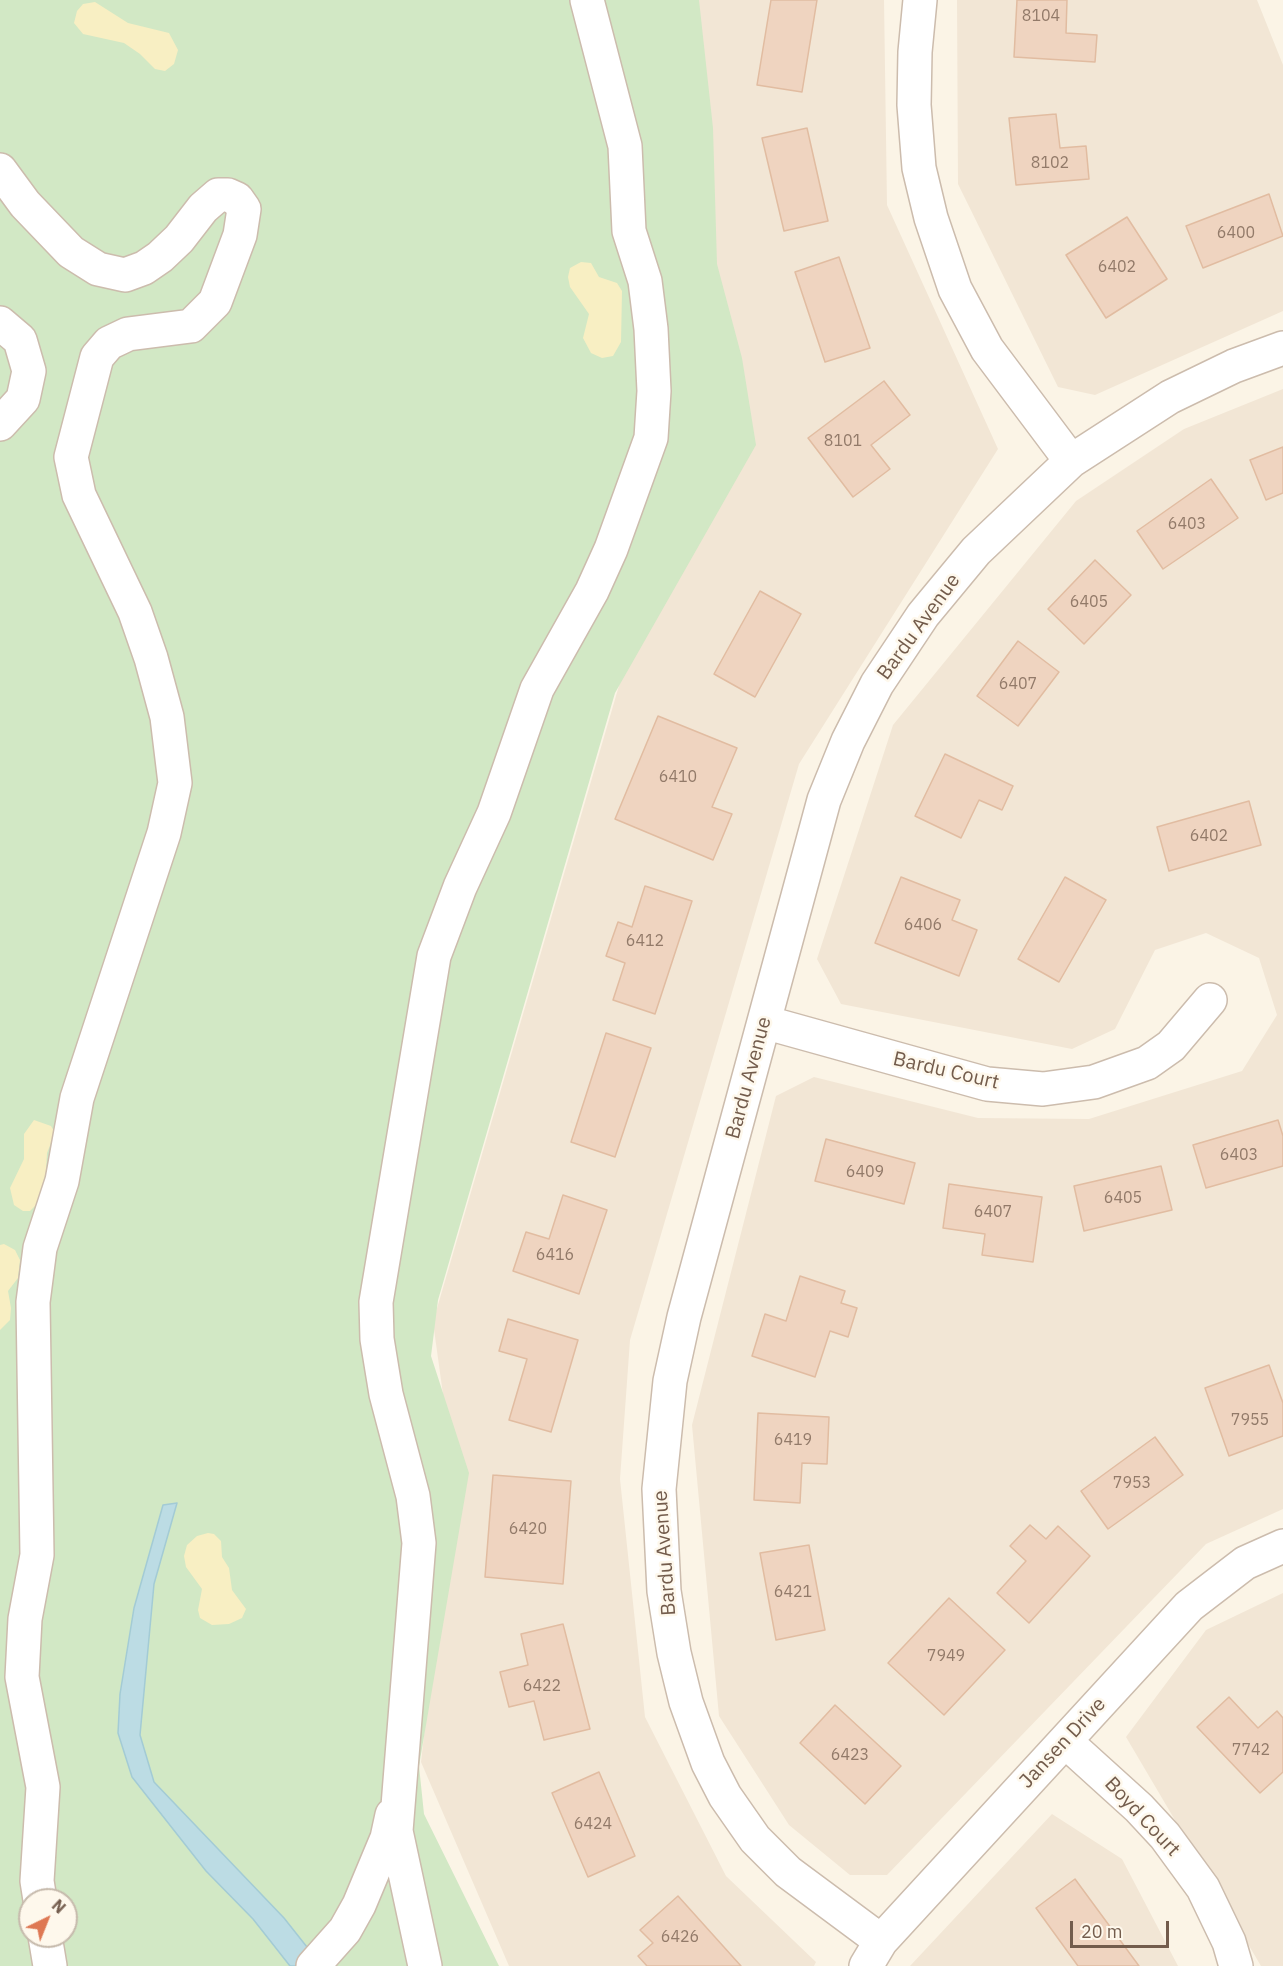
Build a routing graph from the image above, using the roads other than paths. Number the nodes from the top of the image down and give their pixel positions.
1 (587, 0) edge
2 (920, 0) edge
3 (0, 170) edge
4 (0, 324) edge
5 (1283, 348) edge
6 (0, 424) edge
7 (1071, 461) junction
8 (1210, 1000) dead end
9 (764, 1022) junction
10 (1283, 1546) edge
11 (1065, 1741) junction
12 (397, 1793) junction
13 (39, 1888) edge
14 (47, 1948) edge
15 (873, 1953) edge
16 (50, 1966) edge
17 (313, 1966) edge
18 (425, 1966) edge
19 (1236, 1966) edge

1 - 12 street
2 - 7 street
3 - 13 street
4 - 6 street
5 - 7 street, Bardu Avenue
7 - 9 street, Bardu Avenue
8 - 9 street, Bardu Court
9 - 15 street, Bardu Avenue
10 - 11 street, Jansen Drive
11 - 15 street, Jansen Drive
11 - 19 street, Boyd Court
12 - 17 street
12 - 18 street
14 - 16 street

